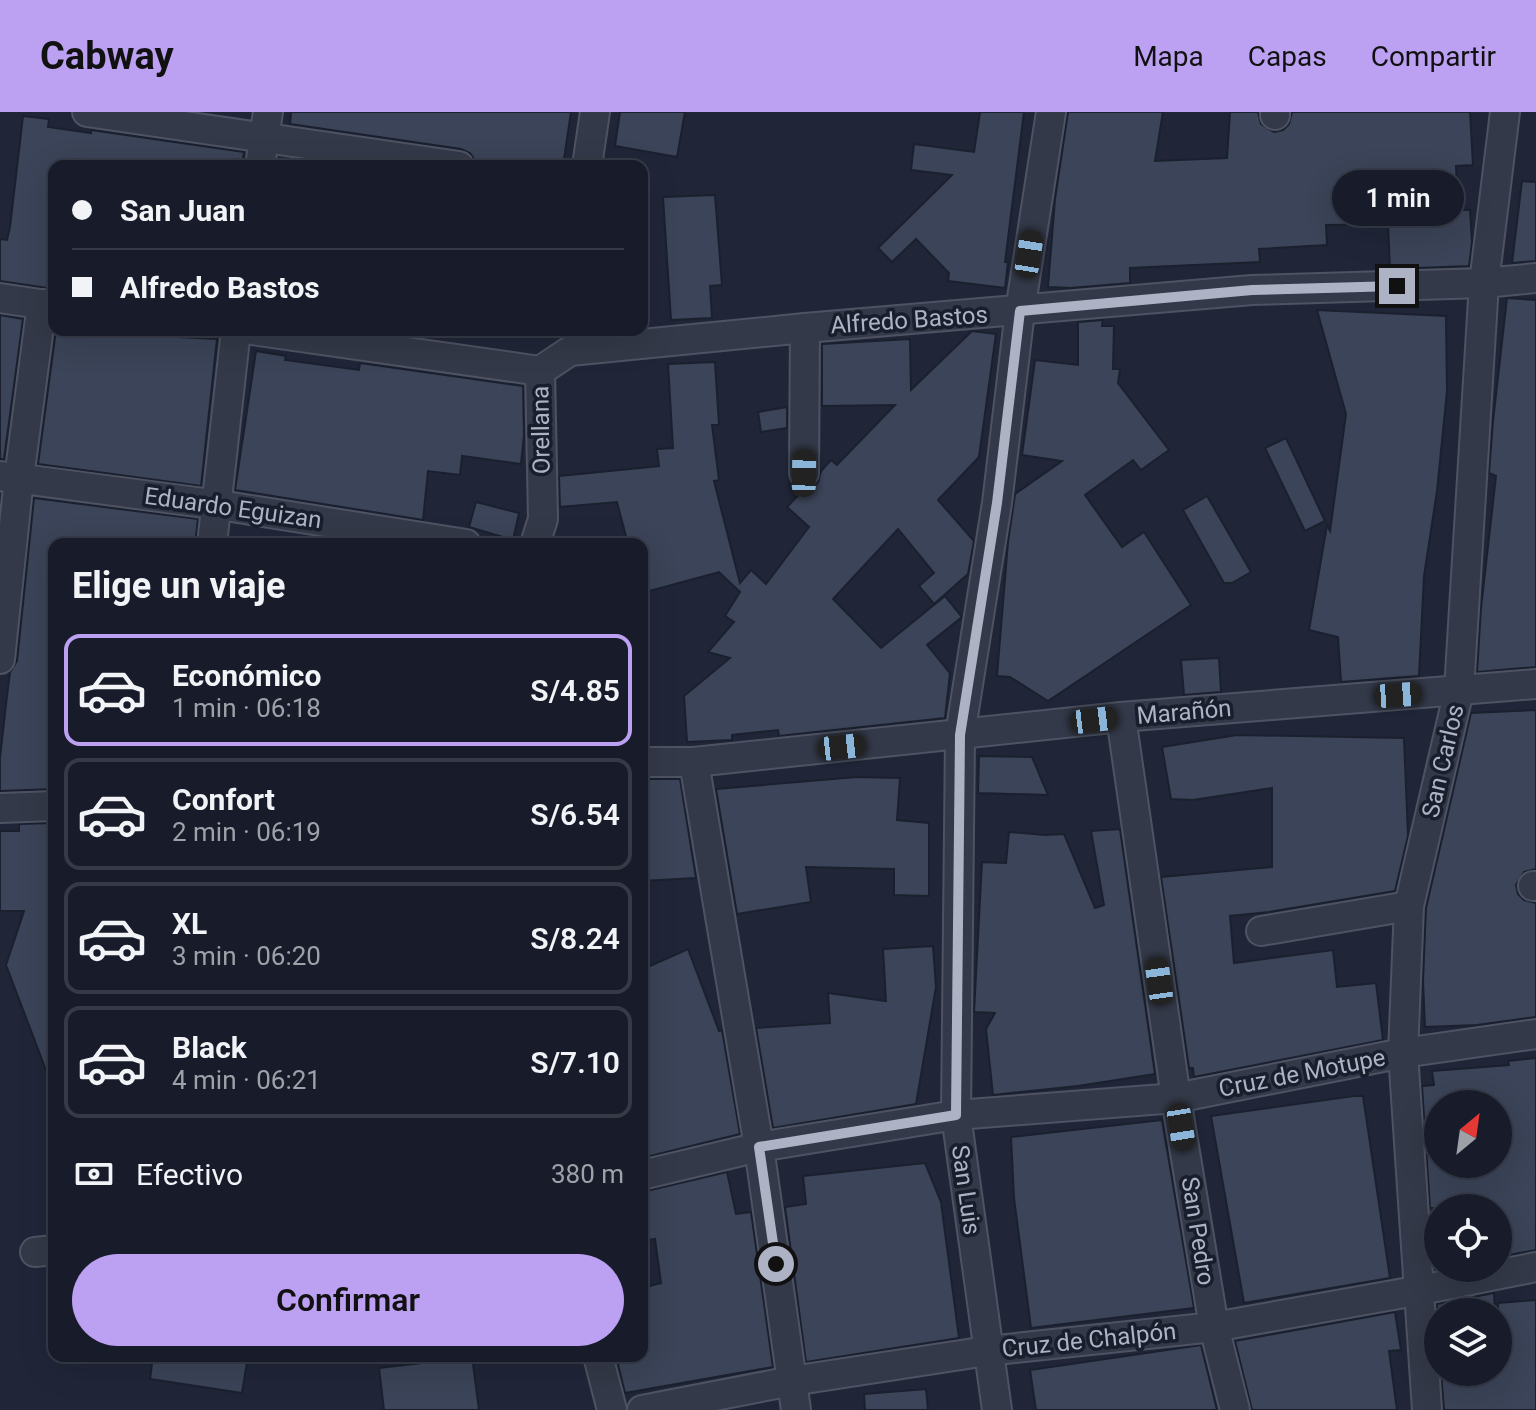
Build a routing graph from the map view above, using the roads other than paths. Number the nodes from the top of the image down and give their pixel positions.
1 (87, 112) edge
2 (595, 112) edge
3 (1051, 112) edge
4 (1505, 112) edge
5 (266, 125) edge
6 (261, 160) edge
7 (431, 160) edge
8 (588, 160) edge
9 (1536, 278) edge
10 (1484, 283) junction
11 (0, 298) edge
12 (48, 305) edge
13 (1020, 311) junction
14 (805, 328) junction
15 (235, 336) edge
16 (294, 336) edge
17 (570, 340) edge
18 (540, 371) junction
19 (804, 473) dead end
20 (10, 477) edge
21 (219, 505) junction
22 (213, 538) edge
23 (428, 538) edge
24 (537, 538) edge
25 (1, 650) edge
26 (1536, 684) edge
27 (1459, 690) junction
28 (1121, 717) junction
29 (960, 735) junction
30 (648, 762) edge
31 (694, 762) junction
32 (48, 806) edge
33 (0, 808) edge
34 (1409, 906) junction
35 (1261, 931) dead end
36 (1536, 1034) edge
37 (1403, 1053) junction
38 (1176, 1098) junction
39 (956, 1115) junction
40 (759, 1147) junction
41 (648, 1174) edge
42 (1536, 1267) edge
43 (1421, 1290) junction
44 (1214, 1327) junction
45 (987, 1351) junction
46 (600, 1362) edge
47 (792, 1381) junction
48 (612, 1410) edge
49 (642, 1410) edge
50 (796, 1410) edge
51 (997, 1410) edge
52 (1235, 1410) edge
53 (1427, 1410) edge

1 - 5 street
2 - 8 street
3 - 13 street, San Luis
4 - 10 street, San Carlos
5 - 6 street
5 - 7 street
9 - 10 street, Alfredo Bastos
10 - 13 street, Alfredo Bastos
10 - 27 street, San Carlos
11 - 12 street
12 - 20 street
13 - 14 street, Alfredo Bastos
13 - 29 street, San Luis
14 - 17 street, Alfredo Bastos
14 - 19 street
15 - 21 street
16 - 18 street
17 - 18 street, Orellana
18 - 24 street, Orellana
20 - 21 street, Eduardo Eguizan
20 - 25 street
21 - 22 street
21 - 23 street, Eduardo Eguizan
26 - 27 street, Marañón
27 - 28 street, Marañón
27 - 34 street, San Carlos
28 - 29 street, Marañón
28 - 38 street, San Pedro
29 - 31 street, Marañón
29 - 39 street, San Luis
30 - 31 street, Marañón
31 - 40 street
32 - 33 street
34 - 35 street
34 - 37 street, San Carlos
36 - 37 street, Cruz de Motupe
37 - 38 street, Cruz de Motupe
37 - 43 street, San Carlos
38 - 39 street, Cruz de Motupe
38 - 44 street, San Pedro
39 - 40 street, Cruz de Motupe
39 - 45 street, San Luis
40 - 41 street, Cruz de Motupe
40 - 47 street
42 - 43 street, Cruz de Chalpón
43 - 44 street, Cruz de Chalpón
43 - 53 street, San Carlos
44 - 45 street, Cruz de Chalpón
44 - 52 street, San Pedro
45 - 47 street, Cruz de Chalpón
45 - 51 street, San Luis
46 - 48 street
47 - 49 street, Cruz de Chalpón
47 - 50 street

